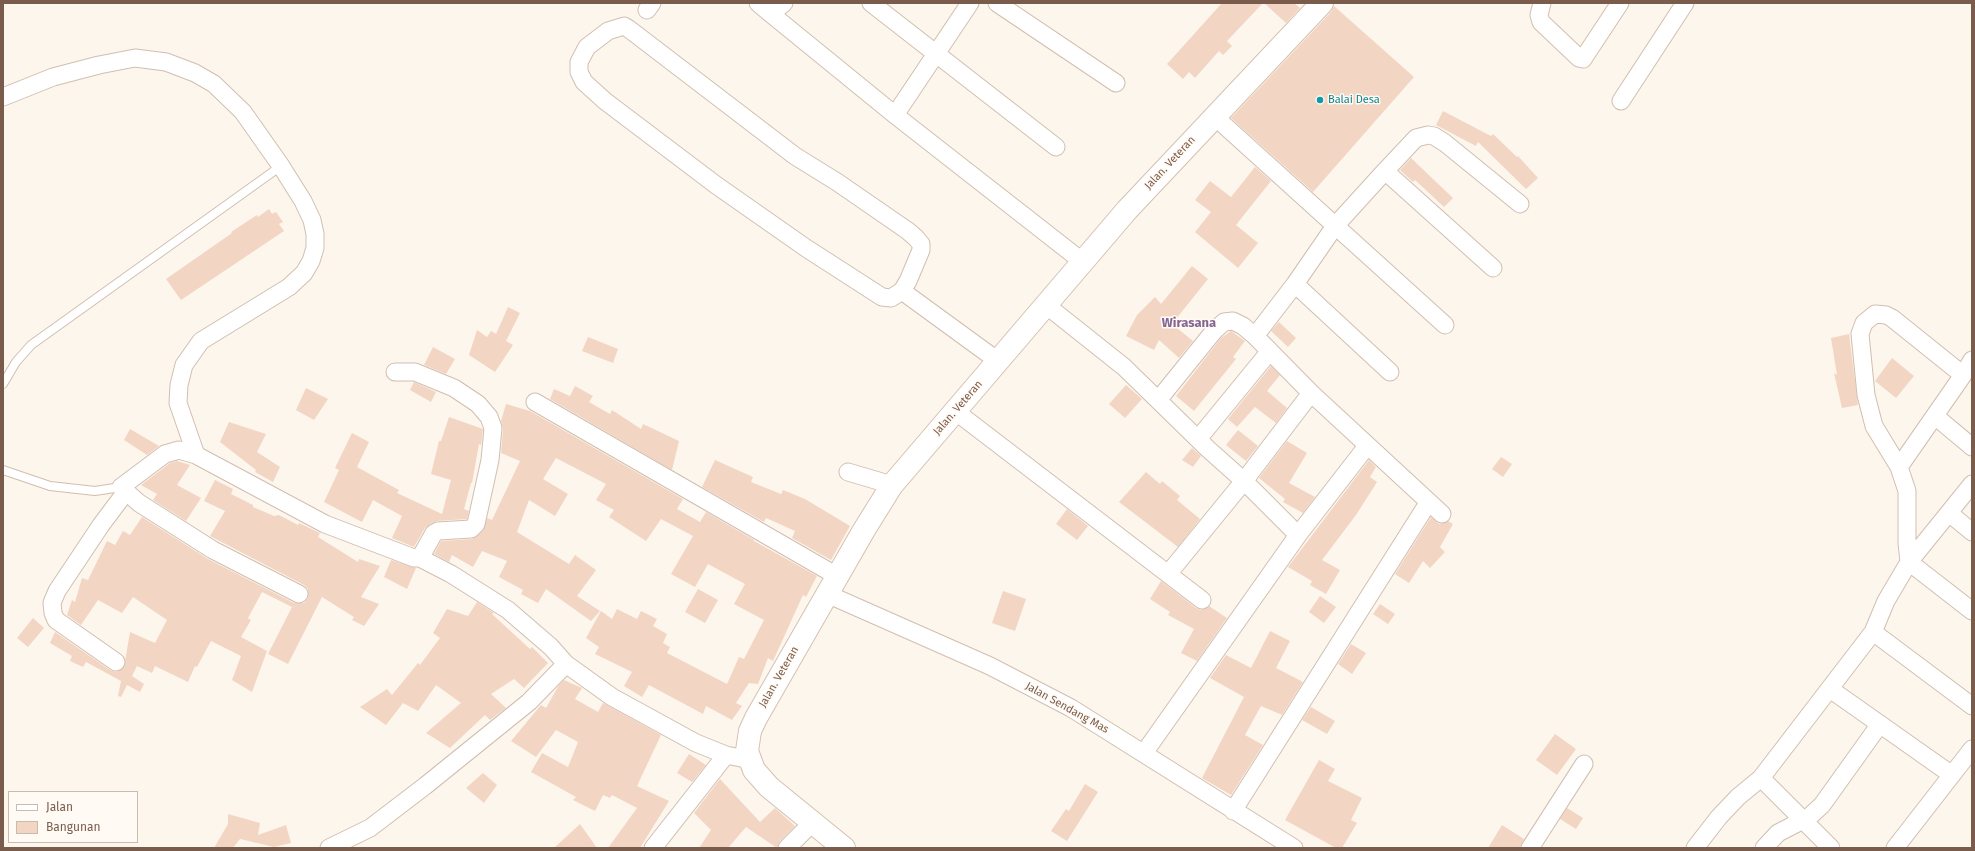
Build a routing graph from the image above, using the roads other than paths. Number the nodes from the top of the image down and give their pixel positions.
1 (758, 3) edge
2 (784, 3) edge
3 (871, 3) edge
4 (970, 3) edge
5 (997, 3) edge
6 (1542, 3) edge
7 (1620, 3) edge
8 (1685, 3) edge
9 (1313, 6) edge
10 (771, 14) junction
11 (936, 55) junction
12 (1116, 82) dead end
13 (3, 97) edge
14 (1621, 102) dead end
15 (895, 115) junction
16 (1214, 116) junction
17 (1056, 147) dead end
18 (281, 166) junction
19 (1386, 171) junction
20 (1520, 204) dead end
21 (1335, 226) junction
22 (1083, 262) junction
23 (1493, 268) dead end
24 (1295, 284) junction
25 (902, 291) junction
26 (1046, 305) junction
27 (1445, 325) dead end
28 (1255, 336) junction
29 (1270, 351) junction
30 (1972, 360) edge
31 (998, 361) junction
32 (395, 372) dead end
33 (1390, 372) dead end
34 (1963, 375) junction
35 (3, 384) edge
36 (1311, 393) junction
37 (1159, 400) junction
38 (535, 402) dead end
39 (956, 411) junction
40 (1935, 416) junction
41 (1198, 439) junction
42 (1368, 446) junction
43 (1972, 447) edge
44 (196, 456) junction
45 (1899, 467) junction
46 (3, 470) edge
47 (848, 472) dead end
48 (1244, 481) junction
49 (1972, 484) edge
50 (892, 486) junction
51 (123, 490) junction
52 (1428, 503) junction
53 (1949, 513) junction
54 (1442, 514) dead end
55 (1972, 532) edge
56 (1298, 535) junction
57 (420, 558) junction
58 (1909, 562) junction
59 (1168, 574) junction
60 (832, 585) junction
61 (299, 594) dead end
62 (1202, 600) dead end
63 (1972, 611) edge
64 (1873, 632) junction
65 (116, 662) dead end
66 (566, 664) junction
67 (1830, 689) junction
68 (1972, 706) edge
69 (1880, 724) junction
70 (1972, 749) edge
71 (1144, 753) junction
72 (726, 755) junction
73 (751, 760) junction
74 (1584, 764) dead end
75 (1952, 775) junction
76 (1761, 778) junction
77 (1233, 811) junction
78 (1802, 820) junction
79 (813, 822) junction
80 (328, 848) edge
81 (653, 848) edge
82 (787, 848) edge
83 (844, 848) edge
84 (1294, 848) edge
85 (1530, 848) edge
86 (1695, 848) edge
87 (1764, 848) edge
88 (1831, 848) edge
89 (1895, 848) edge

1 - 10 street
2 - 10 street
3 - 11 street
4 - 11 street
5 - 12 street
6 - 7 street
8 - 14 street
9 - 16 street, Jalan. Veteran
10 - 15 street
11 - 15 street
11 - 17 street
13 - 18 street
15 - 22 street
16 - 21 street
16 - 22 street, Jalan. Veteran
18 - 35 lane
18 - 44 street
19 - 20 street
19 - 21 street
19 - 23 street
21 - 24 street
21 - 27 street
22 - 26 street, Jalan. Veteran
24 - 28 street
24 - 33 street
25 - 25 street
25 - 31 street
26 - 31 street, Jalan. Veteran
26 - 37 street
28 - 29 street
28 - 37 street
29 - 36 street
29 - 41 street
30 - 34 street
31 - 39 street, Jalan. Veteran
32 - 57 street
34 - 40 street
34 - 45 street
36 - 42 street
36 - 48 street
37 - 41 street
38 - 60 street, Jalan Sendang Mas
39 - 50 street, Jalan. Veteran
39 - 59 street
40 - 43 street
40 - 45 street
41 - 48 street
42 - 52 street
42 - 56 street
44 - 51 street
44 - 57 street
45 - 58 street
46 - 51 lane
47 - 50 street
48 - 56 street
48 - 59 street
49 - 53 street
50 - 60 street, Jalan. Veteran
51 - 61 street
51 - 65 street
52 - 54 street
52 - 77 street
53 - 55 street
53 - 58 street
56 - 71 street
57 - 66 street
58 - 63 street
58 - 64 street
59 - 62 street
60 - 71 street, Jalan Sendang Mas
60 - 73 street, Jalan. Veteran
64 - 67 street
64 - 68 street
66 - 72 street
66 - 80 street
67 - 69 street
67 - 76 street
69 - 75 street
69 - 78 street
70 - 75 street
71 - 77 street, Jalan Sendang Mas
72 - 73 street
72 - 81 street
73 - 79 street, Jalan. Veteran
74 - 85 street
75 - 89 street
76 - 78 street
76 - 86 street
77 - 84 street, Jalan Sendang Mas
78 - 87 street
78 - 88 street
79 - 82 street
79 - 83 street, Jalan. Veteran

